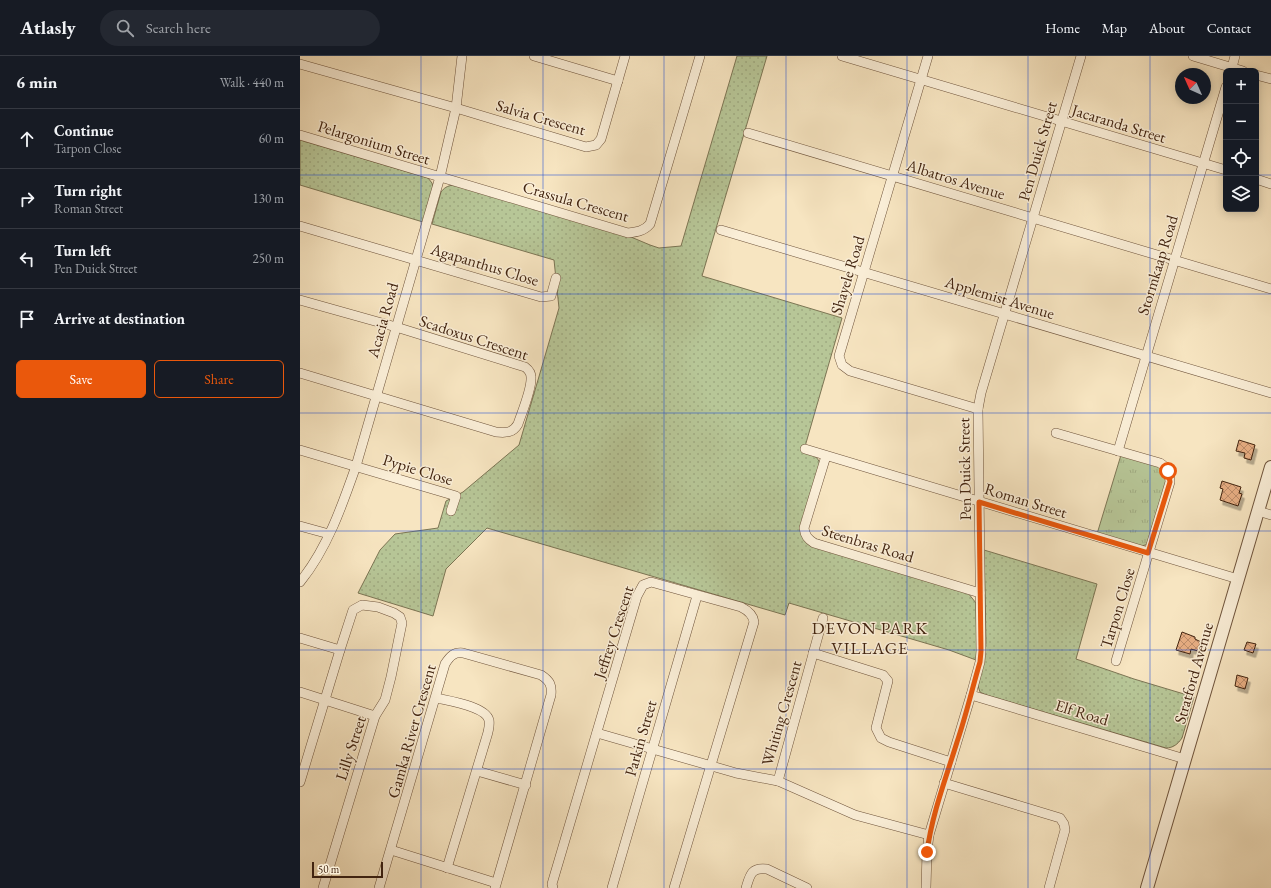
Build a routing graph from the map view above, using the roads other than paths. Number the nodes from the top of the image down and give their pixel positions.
1 (462, 56) edge
2 (534, 56) edge
3 (625, 56) edge
4 (700, 56) edge
5 (842, 56) edge
6 (928, 56) edge
7 (1081, 56) edge
8 (1193, 56) edge
9 (1235, 56) edge
10 (300, 64) edge
11 (1228, 68) edge
12 (1231, 68) edge
13 (1259, 76) edge
14 (1271, 79) edge
15 (921, 80) junction
16 (618, 81) junction
17 (1223, 97) edge
18 (456, 108) junction
19 (1061, 121) junction
20 (748, 133) dead end
21 (300, 135) edge
22 (1203, 164) junction
23 (1223, 169) edge
24 (892, 176) junction
25 (440, 177) junction
26 (1259, 180) edge
27 (1271, 184) edge
28 (1033, 218) junction
29 (300, 226) edge
30 (721, 230) dead end
31 (416, 259) junction
32 (1174, 260) junction
33 (864, 272) junction
34 (556, 278) dead end
35 (1271, 289) edge
36 (300, 300) edge
37 (1004, 314) junction
38 (396, 328) junction
39 (1146, 356) junction
40 (300, 373) edge
41 (1271, 393) edge
42 (376, 396) junction
43 (978, 409) junction
44 (1056, 433) dead end
45 (806, 449) dead end
46 (300, 450) edge
47 (1118, 451) junction
48 (826, 456) junction
49 (356, 466) junction
50 (1271, 467) edge
51 (979, 502) junction
52 (451, 511) dead end
53 (1258, 511) junction
54 (1271, 515) edge
55 (300, 526) edge
56 (329, 534) junction
57 (1148, 553) junction
58 (1238, 579) junction
59 (300, 582) edge
60 (980, 593) junction
61 (697, 596) junction
62 (823, 618) dead end
63 (300, 638) edge
64 (340, 650) junction
65 (813, 653) junction
66 (1116, 661) dead end
67 (300, 692) edge
68 (971, 695) junction
69 (436, 698) junction
70 (325, 700) junction
71 (375, 716) junction
72 (597, 733) junction
73 (652, 749) junction
74 (1185, 759) junction
75 (951, 762) junction
76 (710, 766) junction
77 (477, 771) junction
78 (778, 781) junction
79 (300, 782) edge
80 (944, 782) junction
81 (526, 785) junction
82 (929, 835) junction
83 (391, 850) junction
84 (447, 868) junction
85 (495, 886) edge
86 (323, 888) edge
87 (379, 888) edge
88 (552, 888) edge
89 (612, 888) edge
90 (674, 888) edge
91 (746, 888) edge
92 (807, 888) edge
93 (926, 888) edge
94 (1049, 888) edge
95 (1146, 888) edge

1 - 18 street, Acacia Road
2 - 16 street
3 - 16 street, Salvia Crescent
4 - 25 street, Crassula Crescent
5 - 15 street, Jacaranda Street
6 - 15 street, Shayele Road
7 - 19 street, Pen Duick Street
8 - 11 street
9 - 12 street
10 - 18 street, Salvia Crescent
13 - 14 street
15 - 19 street, Jacaranda Street
15 - 24 street, Shayele Road
16 - 18 street, Salvia Crescent
17 - 22 street, Stormkaap Road
18 - 25 street, Acacia Road
19 - 22 street, Jacaranda Street
19 - 28 street, Pen Duick Street
20 - 24 street, Albatros Avenue
21 - 25 street, Pelargonium Street
22 - 23 street, Jacaranda Street
22 - 32 street, Stormkaap Road
24 - 28 street, Albatros Avenue
24 - 33 street, Shayele Road
25 - 31 street, Acacia Road
26 - 27 street
28 - 32 street, Albatros Avenue
28 - 37 street, Pen Duick Street
29 - 31 street
30 - 33 street, Applemist Avenue
31 - 34 street, Agapanthus Close
31 - 38 street, Acacia Road
32 - 35 street, Albatros Avenue
32 - 39 street, Stormkaap Road
33 - 37 street, Applemist Avenue
33 - 43 street, Shayele Road
36 - 38 street
37 - 39 street, Applemist Avenue
37 - 43 street, Pen Duick Street
38 - 42 street, Acacia Road
38 - 42 street, Scadoxus Crescent
39 - 41 street, Applemist Avenue
39 - 47 street, Stormkaap Road
40 - 42 street
42 - 49 street, Acacia Road
43 - 51 street, Pen Duick Street
44 - 47 street, Tarpon Close
45 - 48 street, Roman Street
46 - 49 street
47 - 57 street, Tarpon Close
48 - 51 street, Roman Street
48 - 60 street, Steenbras Road
49 - 52 street, Pypie Close
49 - 56 street, Acacia Road
50 - 53 street, Stratford Avenue
51 - 57 street, Roman Street
51 - 60 street, Pen Duick Street
53 - 54 street
53 - 58 street, Stratford Avenue
55 - 56 street
56 - 59 street, Acacia Road
57 - 58 street, Roman Street
57 - 66 street, Tarpon Close
58 - 74 street, Stratford Avenue
60 - 68 street, Pen Duick Street
61 - 72 street, Jeffrey Crescent
61 - 73 street, Parkin Street
61 - 76 street, Jeffrey Crescent
62 - 65 street, Whiting Crescent
63 - 64 street
64 - 70 street
64 - 71 street, Lilly Street
65 - 75 street, Whiting Crescent
65 - 78 street, Whiting Crescent
67 - 70 street
68 - 74 street, Elf Road
68 - 75 street, Pen Duick Street
69 - 77 street
69 - 81 street, Gamka River Crescent
69 - 83 street, Gamka River Crescent
70 - 71 street
70 - 79 street
71 - 86 street, Lilly Street
72 - 73 street, Whiting Crescent
72 - 88 street, Jeffrey Crescent
73 - 76 street, Whiting Crescent
73 - 89 street, Parkin Street
74 - 95 street, Stratford Avenue
75 - 80 street, Pen Duick Street
76 - 78 street, Whiting Crescent
76 - 90 street, Jeffrey Crescent
77 - 81 street
77 - 84 street
78 - 82 street, Whiting Crescent
80 - 82 street, Pen Duick Street
80 - 94 street
81 - 85 street, Gamka River Crescent
82 - 93 street, Pen Duick Street
83 - 84 street, Gamka River Crescent
83 - 87 street
84 - 85 street, Gamka River Crescent
91 - 92 street

